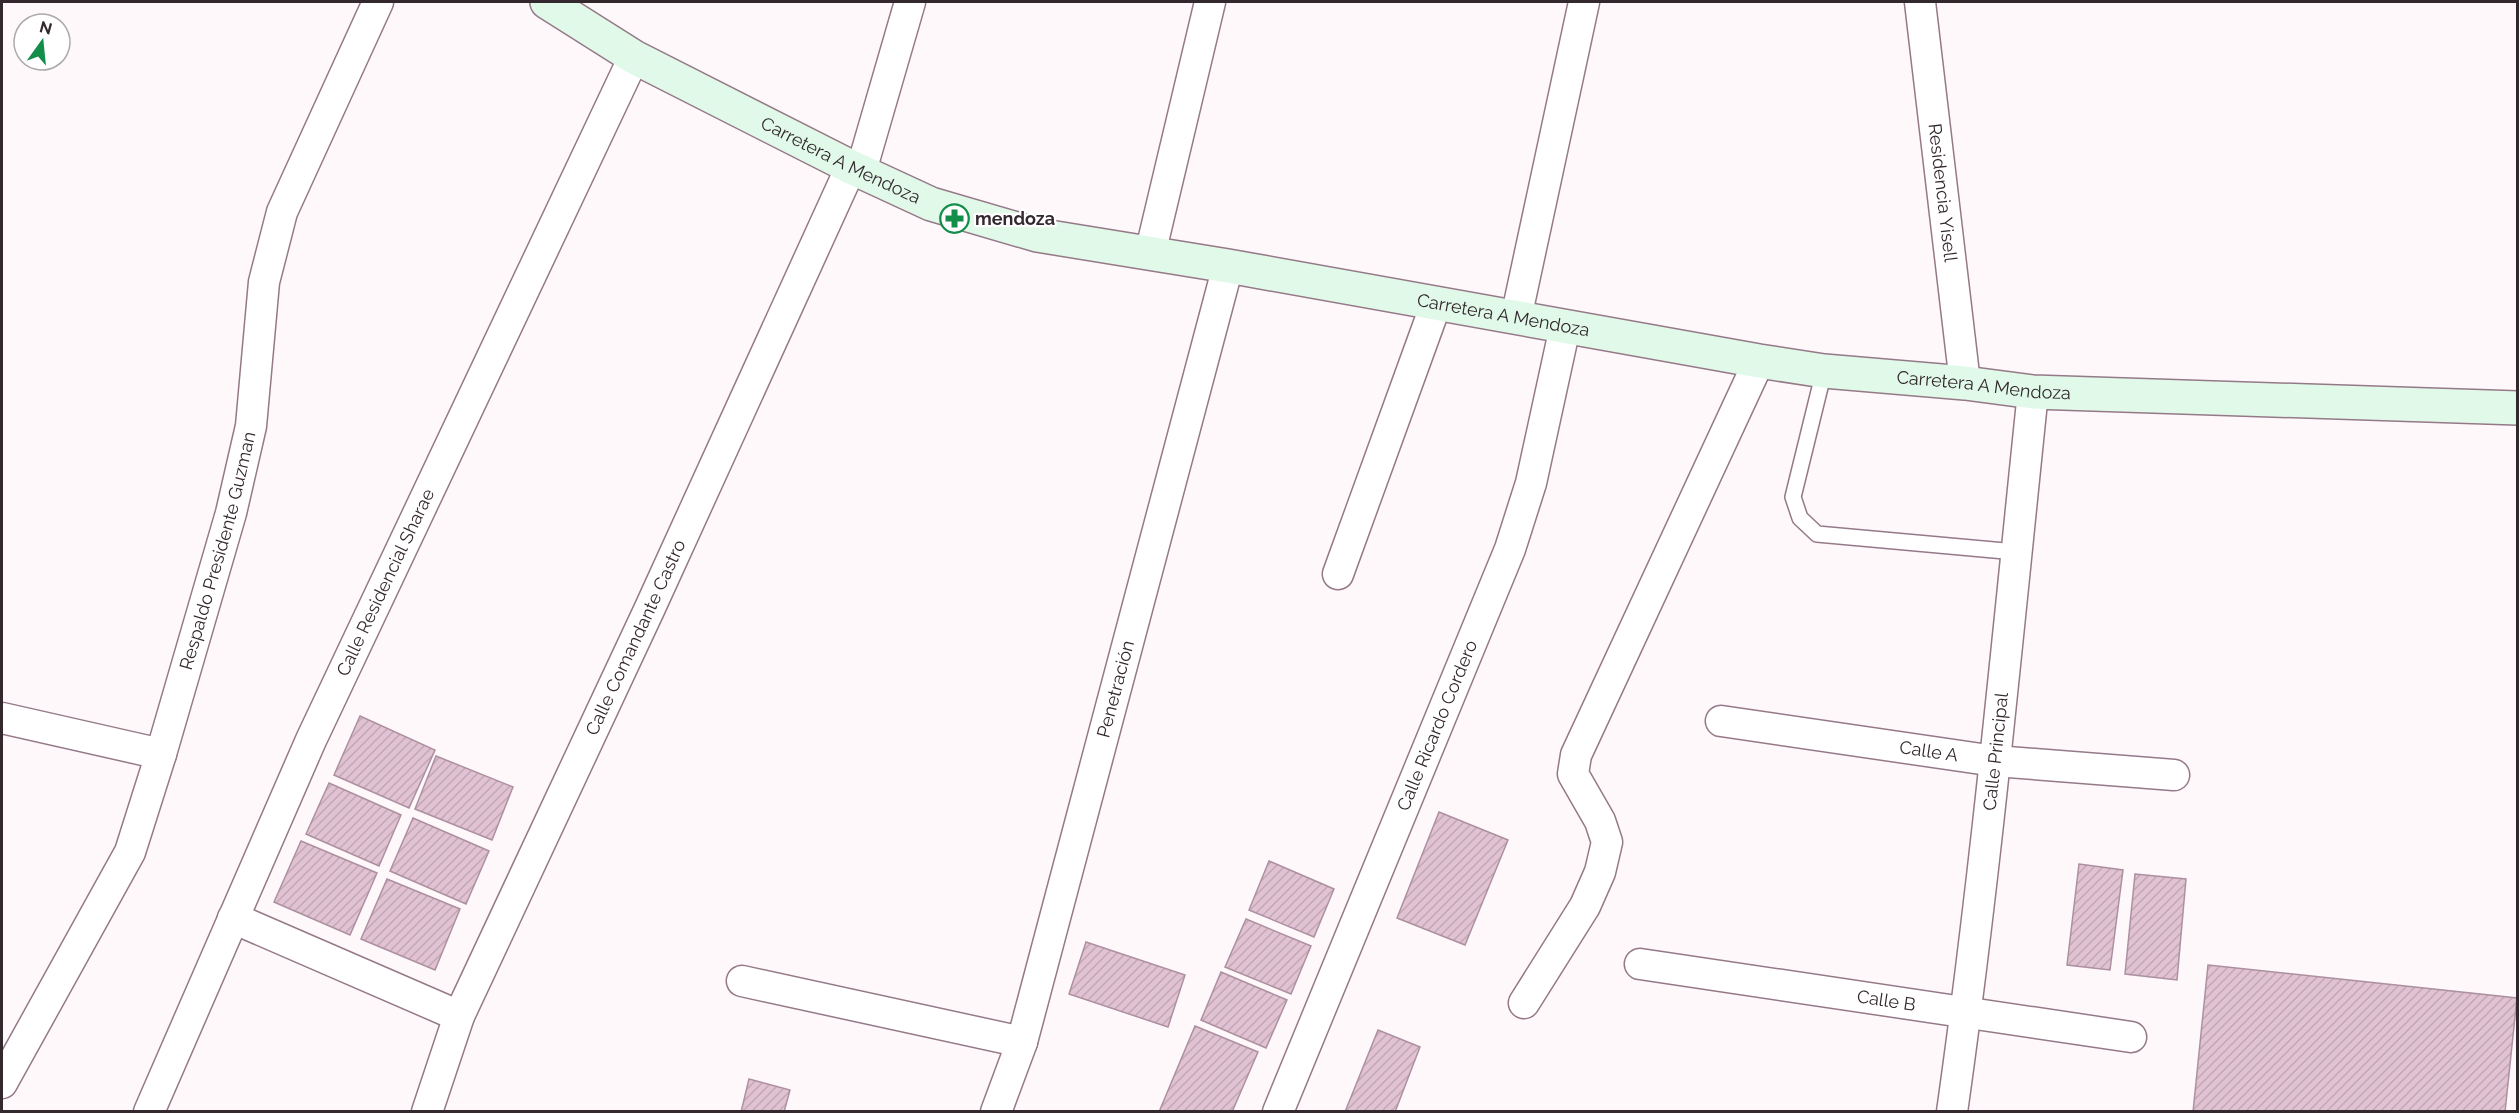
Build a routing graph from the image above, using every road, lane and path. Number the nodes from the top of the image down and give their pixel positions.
1 (378, 2) edge
2 (910, 2) edge
3 (1210, 2) edge
4 (1584, 2) edge
5 (1920, 2) edge
6 (562, 5) edge
7 (634, 57) junction
8 (856, 169) junction
9 (1150, 254) junction
10 (1228, 266) junction
11 (1436, 304) junction
12 (1516, 318) junction
13 (1565, 327) junction
14 (1759, 361) junction
15 (1824, 371) junction
16 (1965, 383) junction
17 (2033, 392) junction
18 (2517, 408) edge
19 (2016, 552) junction
20 (1338, 574) dead end
21 (2, 718) edge
22 (1721, 721) dead end
23 (161, 754) junction
24 (1995, 761) junction
25 (2174, 776) dead end
26 (233, 918) junction
27 (1640, 964) dead end
28 (742, 981) dead end
29 (1524, 1003) dead end
30 (1966, 1013) junction
31 (459, 1016) junction
32 (2131, 1037) dead end
33 (1022, 1042) junction
34 (2, 1083) edge
35 (148, 1112) edge
36 (427, 1112) edge
37 (996, 1112) edge
38 (1278, 1112) edge
39 (1952, 1112) edge

1 - 23 street, Respaldo Presidente Guzman
2 - 8 street, Calle Comandante Castro
3 - 9 street
4 - 12 street
5 - 16 street, Residencia Yisell
6 - 7 street, Carretera A Mendoza
7 - 8 street, Carretera A Mendoza
7 - 26 street, Calle Residencial Sharae
8 - 9 street, Carretera A Mendoza
8 - 31 street, Calle Comandante Castro
9 - 10 street, Carretera A Mendoza
10 - 11 street, Carretera A Mendoza
10 - 33 street, Penetración
11 - 12 street, Carretera A Mendoza
11 - 20 street
12 - 13 street, Carretera A Mendoza
13 - 14 street, Carretera A Mendoza
13 - 38 street, Calle Ricardo Cordero
14 - 15 street, Carretera A Mendoza
14 - 29 street
15 - 16 street, Carretera A Mendoza
15 - 19 lane
16 - 17 street, Carretera A Mendoza
17 - 18 street, Carretera A Mendoza
17 - 19 street, Calle Principal
19 - 24 street, Calle Principal
21 - 23 street
22 - 24 street, Calle A
23 - 34 street, Respaldo Presidente Guzman
24 - 25 street, Calle A
24 - 30 street, Calle Principal
26 - 31 street
26 - 35 street, Calle Residencial Sharae
27 - 30 street, Calle B
28 - 33 street
30 - 32 street, Calle B
30 - 39 street, Calle Principal
31 - 36 street, Calle Comandante Castro
33 - 37 street, Penetración

